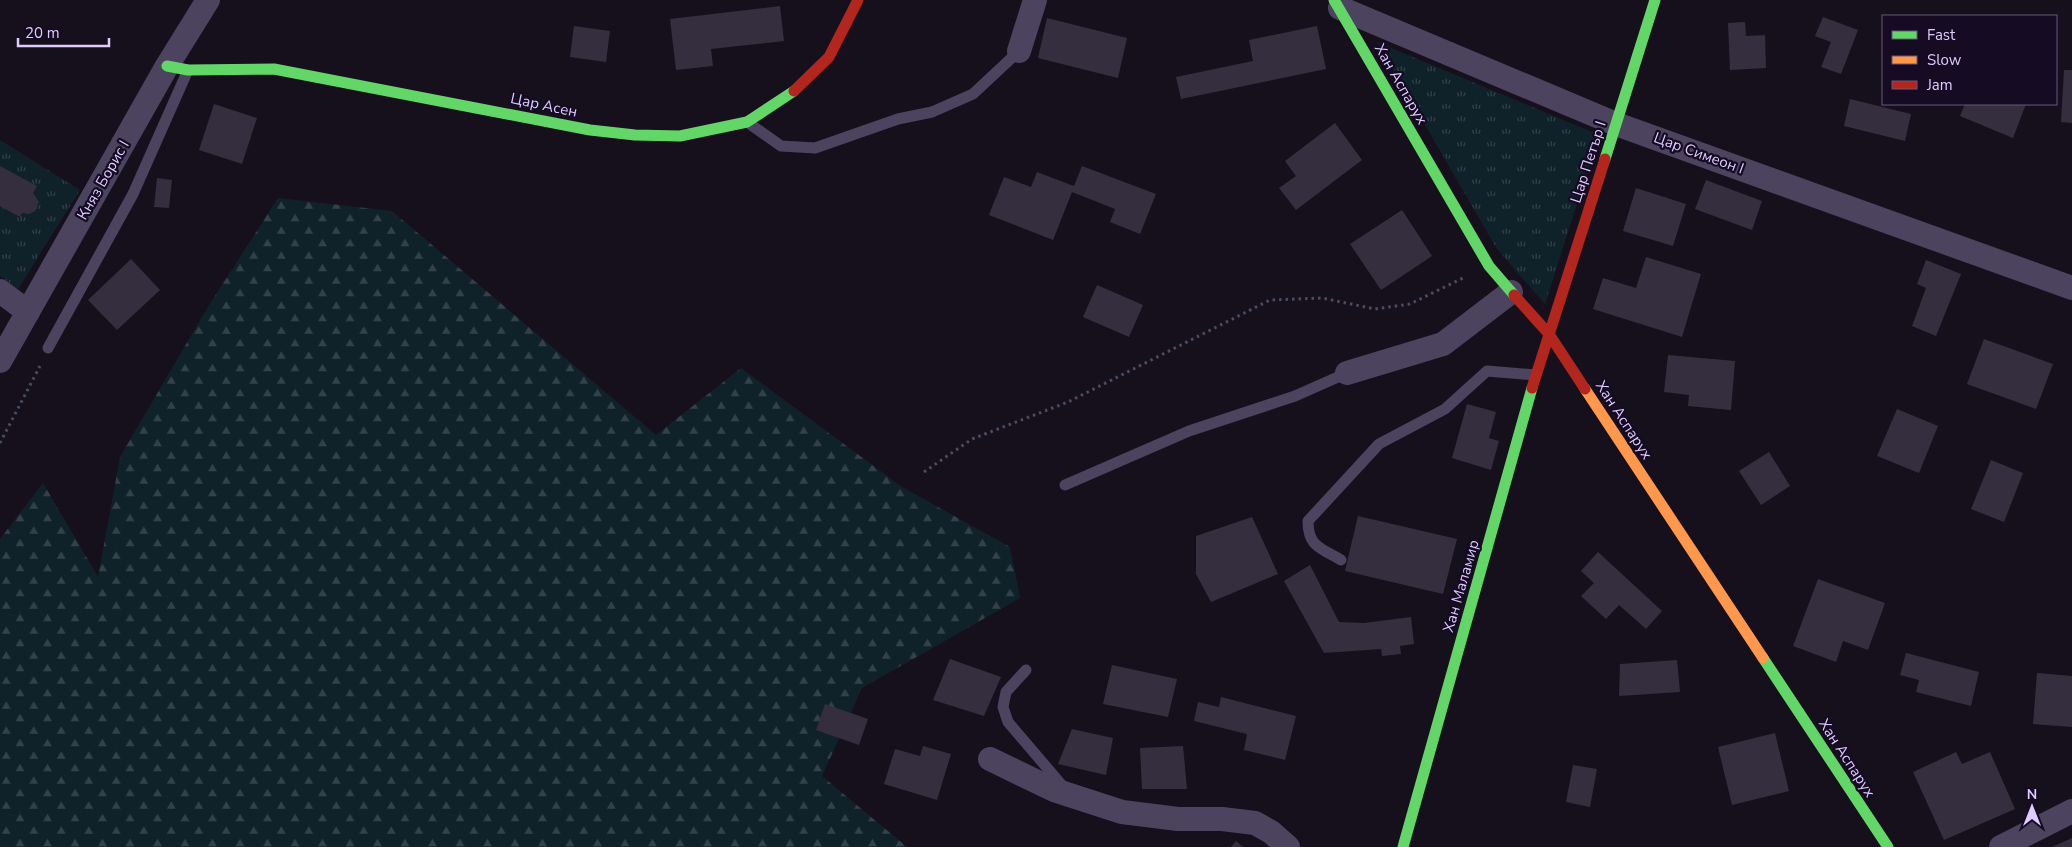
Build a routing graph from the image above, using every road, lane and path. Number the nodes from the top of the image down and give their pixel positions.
1 (208, 0) edge
2 (858, 0) edge
3 (1035, 0) edge
4 (1655, 0) edge
5 (1337, 4) edge
6 (1019, 51) joint
7 (178, 68) junction
8 (747, 122) junction
9 (1616, 124) junction
10 (1489, 266) junction
11 (2072, 288) edge
12 (0, 291) edge
13 (1510, 292) junction
14 (28, 312) junction
15 (1549, 334) junction
16 (48, 348) joint
17 (0, 361) edge
18 (1346, 373) joint
19 (1536, 375) junction
20 (0, 443) edge
21 (924, 472) dead end
22 (1065, 485) dead end
23 (1341, 560) dead end
24 (1026, 670) dead end
25 (990, 759) dead end
26 (1071, 795) junction
27 (2072, 811) edge
28 (1288, 847) edge
29 (1403, 847) edge
30 (1888, 847) edge
31 (2001, 847) edge

1 - 7 street, Княз Борис I
2 - 8 street, Цар Асен
3 - 6 street
4 - 9 street, Цар Петър I
5 - 9 street, Цар Симеон I
5 - 10 street, Хан Аспарух
6 - 8 lane
7 - 8 street, Цар Асен
7 - 14 street, Княз Борис I
7 - 16 lane
9 - 11 street, Цар Симеон I
9 - 15 street, Цар Петър I
10 - 13 street, Хан Аспарух
10 - 21 path
12 - 14 street
13 - 15 street, Хан Аспарух
13 - 18 street
14 - 17 street, Княз Борис I
15 - 19 street, Хан Маламир
15 - 30 street, Хан Аспарух
16 - 20 path
18 - 22 lane
19 - 23 lane
19 - 29 street, Хан Маламир
24 - 26 lane
25 - 26 street
26 - 28 street
27 - 31 street

